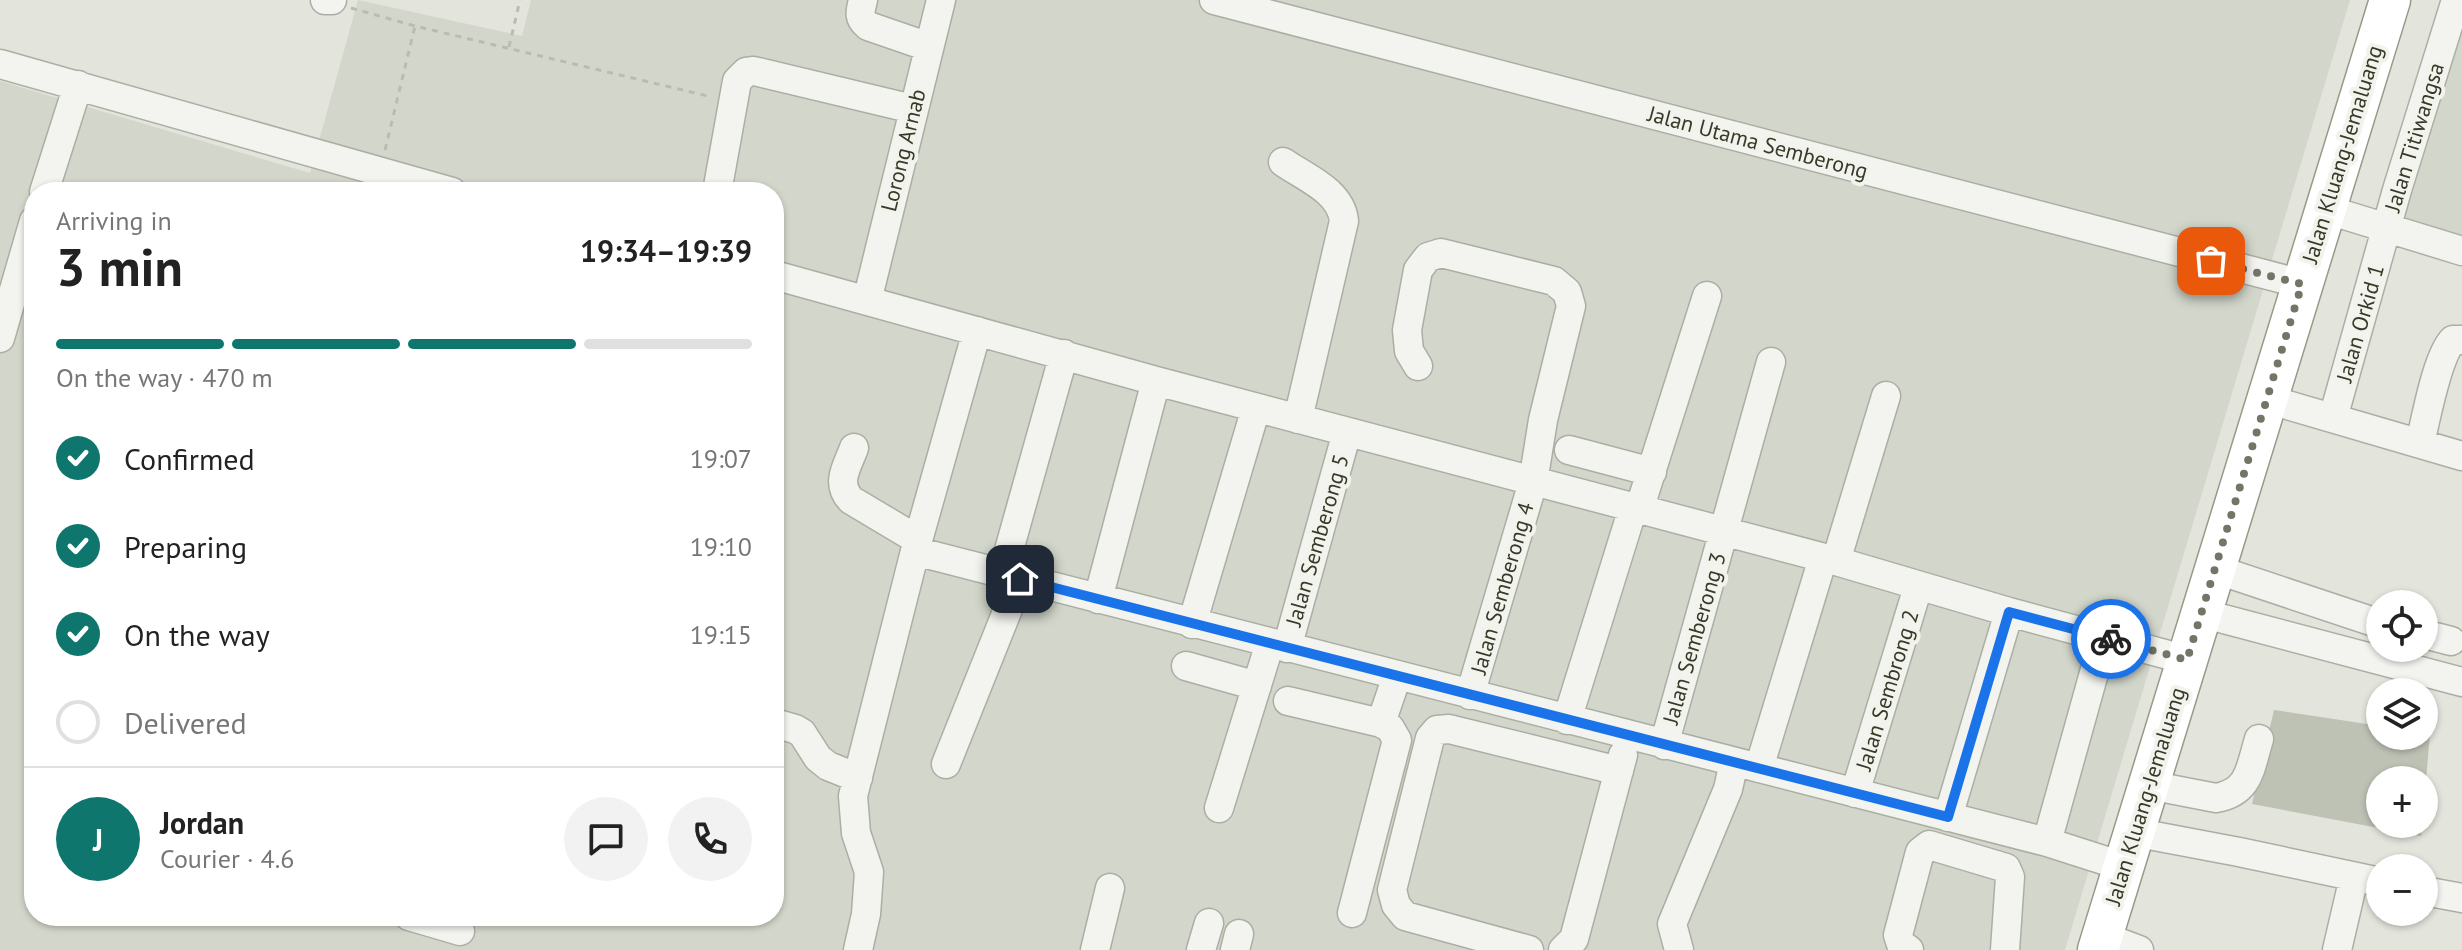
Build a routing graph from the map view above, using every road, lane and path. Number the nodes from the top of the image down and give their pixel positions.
1 (520, 0) edge
2 (863, 0) edge
3 (941, 0) edge
4 (1214, 0) edge
5 (2390, 0) edge
6 (2456, 0) edge
7 (329, 1) edge
8 (415, 26) junction
9 (509, 47) junction
10 (929, 47) junction
11 (0, 64) edge
12 (78, 85) junction
13 (732, 102) junction
14 (913, 109) junction
15 (1283, 162) dead end
16 (379, 173) junction
17 (47, 182) edge
18 (414, 182) edge
19 (719, 182) edge
20 (2325, 209) junction
21 (2386, 228) junction
22 (2462, 251) edge
23 (24, 255) edge
24 (784, 278) edge
25 (2302, 284) junction
26 (1707, 296) dead end
27 (867, 301) junction
28 (977, 331) junction
29 (0, 338) edge
30 (2462, 340) edge
31 (1064, 354) junction
32 (1771, 362) dead end
33 (1418, 366) dead end
34 (1156, 381) junction
35 (1886, 396) dead end
36 (2267, 399) junction
37 (1256, 408) junction
38 (2333, 418) junction
39 (1298, 419) junction
40 (1347, 432) junction
41 (2420, 443) junction
42 (854, 448) dead end
43 (1569, 450) dead end
44 (2462, 456) edge
45 (1652, 472) junction
46 (1533, 482) junction
47 (1636, 509) junction
48 (1724, 532) junction
49 (917, 546) junction
50 (1830, 560) junction
51 (2215, 569) junction
52 (1011, 577) junction
53 (1918, 587) junction
54 (1098, 599) junction
55 (2009, 612) junction
56 (2201, 613) junction
57 (2366, 619) edge
58 (1192, 624) junction
59 (2104, 637) junction
60 (1278, 645) junction
61 (2187, 660) junction
62 (1186, 666) dead end
63 (1397, 676) junction
64 (2462, 682) edge
65 (1257, 686) junction
66 (1470, 695) junction
67 (1288, 701) dead end
68 (1567, 720) junction
69 (1381, 723) junction
70 (784, 727) edge
71 (1628, 735) junction
72 (2259, 739) dead end
73 (1664, 745) junction
74 (946, 764) dead end
75 (1747, 765) junction
76 (1619, 771) junction
77 (858, 778) junction
78 (2149, 785) junction
79 (1855, 793) junction
80 (1219, 808) dead end
81 (1948, 817) junction
82 (2047, 842) junction
83 (2128, 849) junction
84 (2366, 880) edge
85 (2366, 882) edge
86 (1110, 888) dead end
87 (2438, 894) edge
88 (2462, 898) edge
89 (1352, 913) dead end
90 (2100, 943) edge
91 (858, 950) edge
92 (1095, 950) edge
93 (1529, 950) edge
94 (1563, 950) edge
95 (1679, 950) edge
96 (1909, 950) edge
97 (2005, 950) edge
98 (2139, 950) edge
99 (2337, 950) edge

1 - 9 path
2 - 10 street
3 - 10 street, Lorong Arnab
4 - 25 street, Jalan Utama Semberong
5 - 20 highway, Jalan Kluang-Jemaluang
6 - 21 street, Jalan Titiwangsa
7 - 8 path
8 - 9 path
8 - 16 path
9 - 13 path
10 - 14 street, Lorong Arnab
11 - 12 street
12 - 16 street
12 - 17 street
13 - 14 street
13 - 19 street
14 - 27 street, Lorong Arnab
15 - 39 street
16 - 18 street
20 - 21 street
20 - 25 highway, Jalan Kluang-Jemaluang
21 - 22 street
21 - 38 street, Jalan Orkid 1
23 - 29 street
24 - 27 street
25 - 36 highway, Jalan Kluang-Jemaluang
26 - 45 street
27 - 28 street
28 - 31 street
28 - 49 street
30 - 41 street
31 - 34 street
31 - 52 street
32 - 48 street, Jalan Semberong 3
33 - 46 street, Jalan Semberong 4
34 - 37 street
34 - 54 street
35 - 50 street
36 - 38 street
36 - 51 highway, Jalan Kluang-Jemaluang
37 - 39 street
37 - 58 street
38 - 41 street
39 - 40 street
40 - 46 street
40 - 60 street, Jalan Semberong 5
41 - 44 street
42 - 49 street
43 - 45 street
45 - 47 street
46 - 47 street
46 - 66 street, Jalan Semberong 4
47 - 48 street
47 - 68 street
48 - 50 street
48 - 73 street, Jalan Semberong 3
49 - 52 street
49 - 77 street
50 - 53 street
50 - 75 street
51 - 56 highway, Jalan Kluang-Jemaluang
51 - 57 street
52 - 54 street
52 - 74 street
53 - 55 street
53 - 79 street, Jalan Sembrong 2
54 - 58 street
55 - 59 street
55 - 81 street
56 - 61 highway, Jalan Kluang-Jemaluang
56 - 64 street
58 - 60 street
59 - 61 street
59 - 82 street
60 - 63 street
60 - 65 street, Jalan Semberong 5
61 - 78 highway, Jalan Kluang-Jemaluang
62 - 65 street
63 - 66 street
63 - 69 street
65 - 80 street, Jalan Semberong 5
66 - 68 street
67 - 69 street
68 - 71 street
69 - 89 street
70 - 77 street
71 - 73 street
71 - 76 street
72 - 78 street
73 - 75 street
75 - 79 street
75 - 95 street
76 - 93 street
76 - 94 street
77 - 91 street
78 - 83 highway, Jalan Kluang-Jemaluang
79 - 81 street
81 - 82 street
82 - 83 street
83 - 84 street
83 - 90 highway, Jalan Kluang-Jemaluang
85 - 99 street
86 - 92 street
87 - 88 street
90 - 98 street
96 - 97 street

